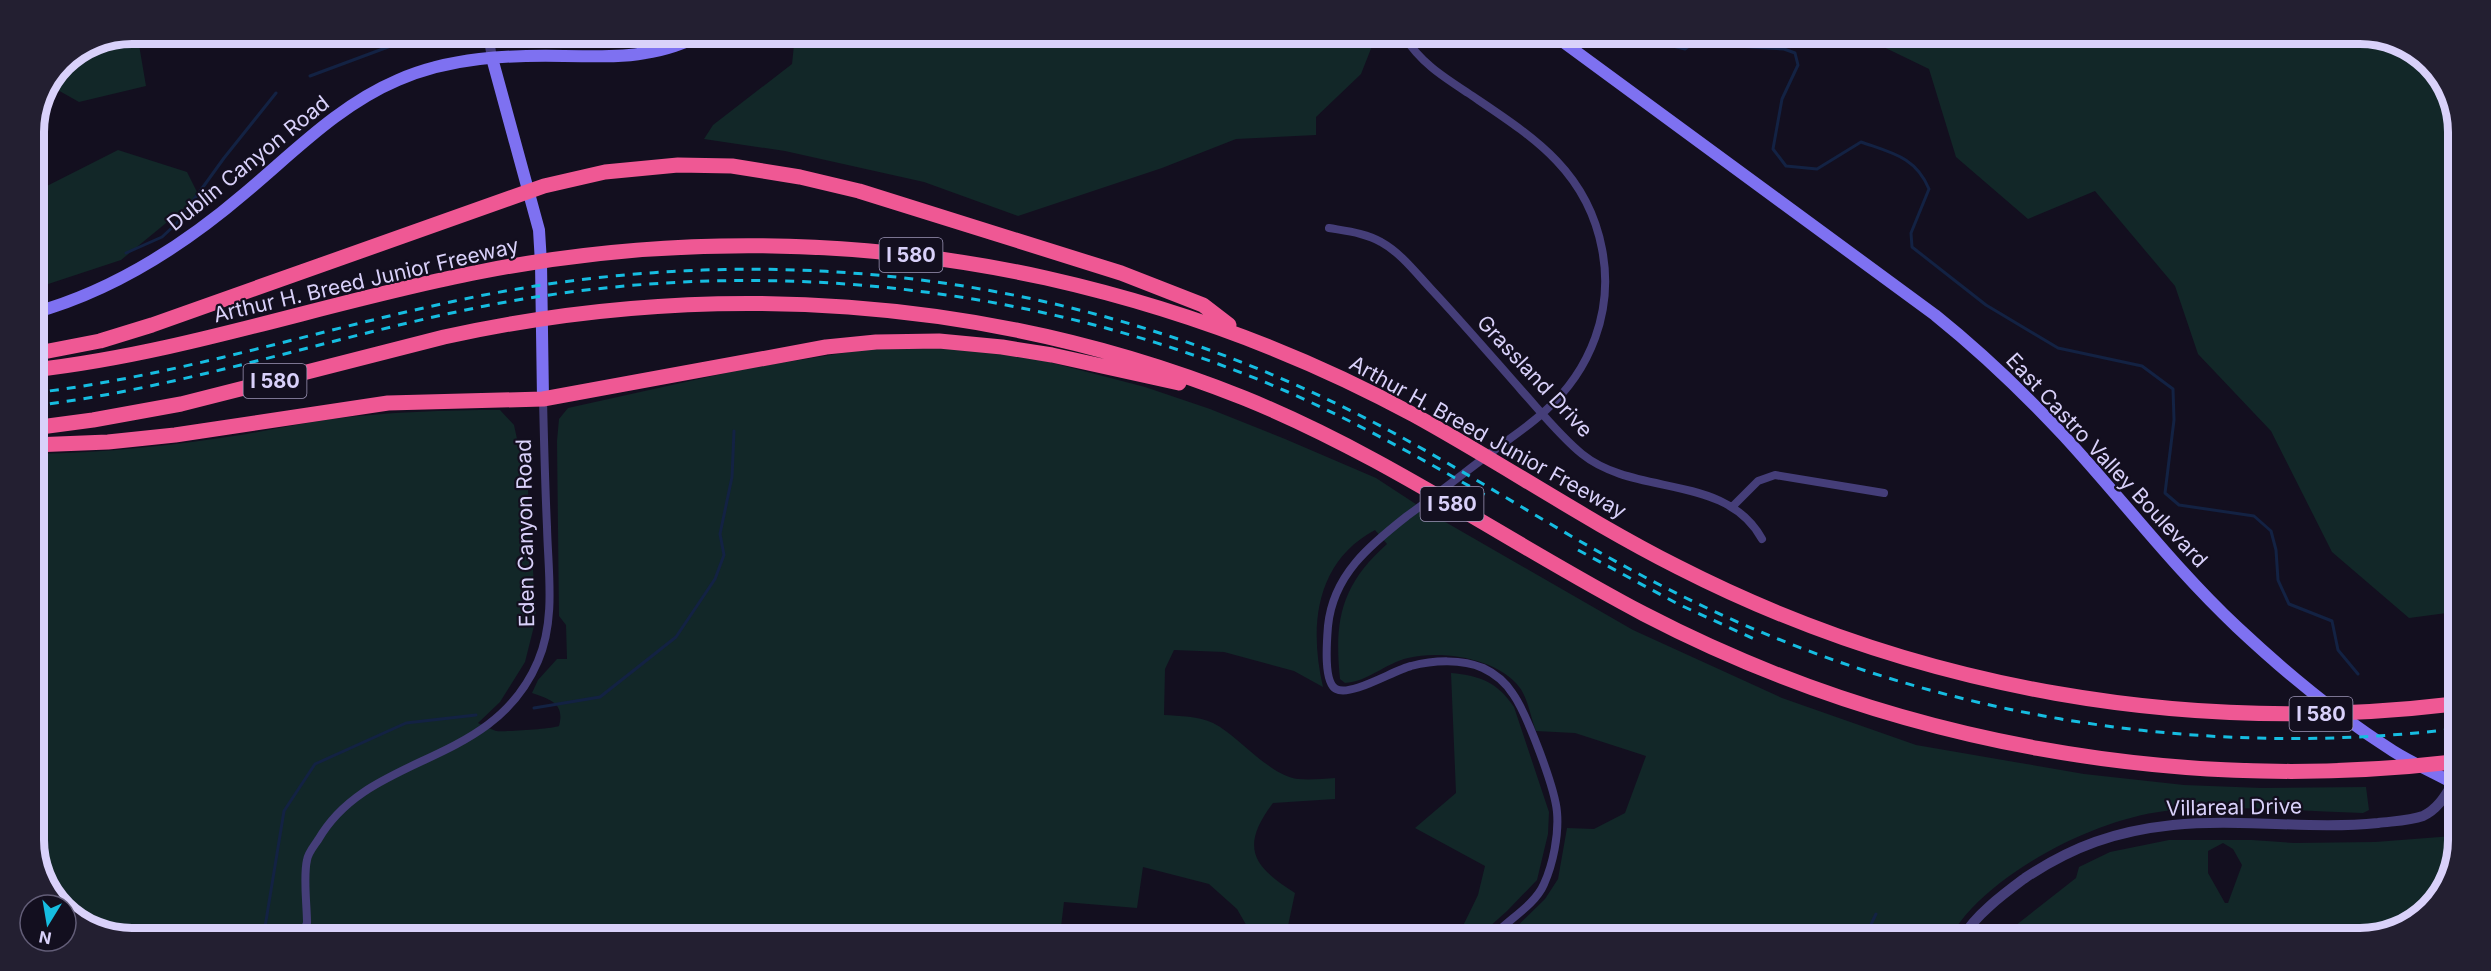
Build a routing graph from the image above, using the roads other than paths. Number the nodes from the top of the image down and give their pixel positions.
1 (490, 44) edge
2 (679, 44) edge
3 (1409, 44) edge
4 (1567, 44) edge
5 (492, 58) junction
6 (529, 190) junction
7 (1329, 228) dead end
8 (43, 310) edge
9 (1241, 335) junction
10 (43, 352) edge
11 (43, 369) edge
12 (1239, 396) junction
13 (543, 399) junction
14 (1542, 414) junction
15 (43, 427) edge
16 (43, 444) edge
17 (1884, 493) dead end
18 (1732, 507) junction
19 (1762, 538) dead end
20 (2448, 705) edge
21 (2448, 762) edge
22 (2448, 780) edge
23 (2448, 790) edge
24 (305, 928) edge
25 (1502, 928) edge
26 (1972, 928) edge

1 - 5 street
2 - 5 main road
3 - 14 street
4 - 22 main road, East Castro Valley Boulevard
5 - 6 main road, Eden Canyon Road
5 - 8 main road, Dublin Canyon Road
6 - 9 highway
6 - 10 highway
6 - 13 main road, Eden Canyon Road
7 - 14 street, Grassland Drive
9 - 11 highway, Arthur H. Breed Junior Freeway / I 580
9 - 20 highway, Arthur H. Breed Junior Freeway / I 580
12 - 13 highway
12 - 15 highway, I 580
12 - 21 highway, I 580
13 - 16 highway
13 - 24 street, Eden Canyon Road
14 - 18 street, Grassland Drive
14 - 25 street
17 - 18 street
18 - 19 street, Grassland Drive
23 - 26 street, Villareal Drive

